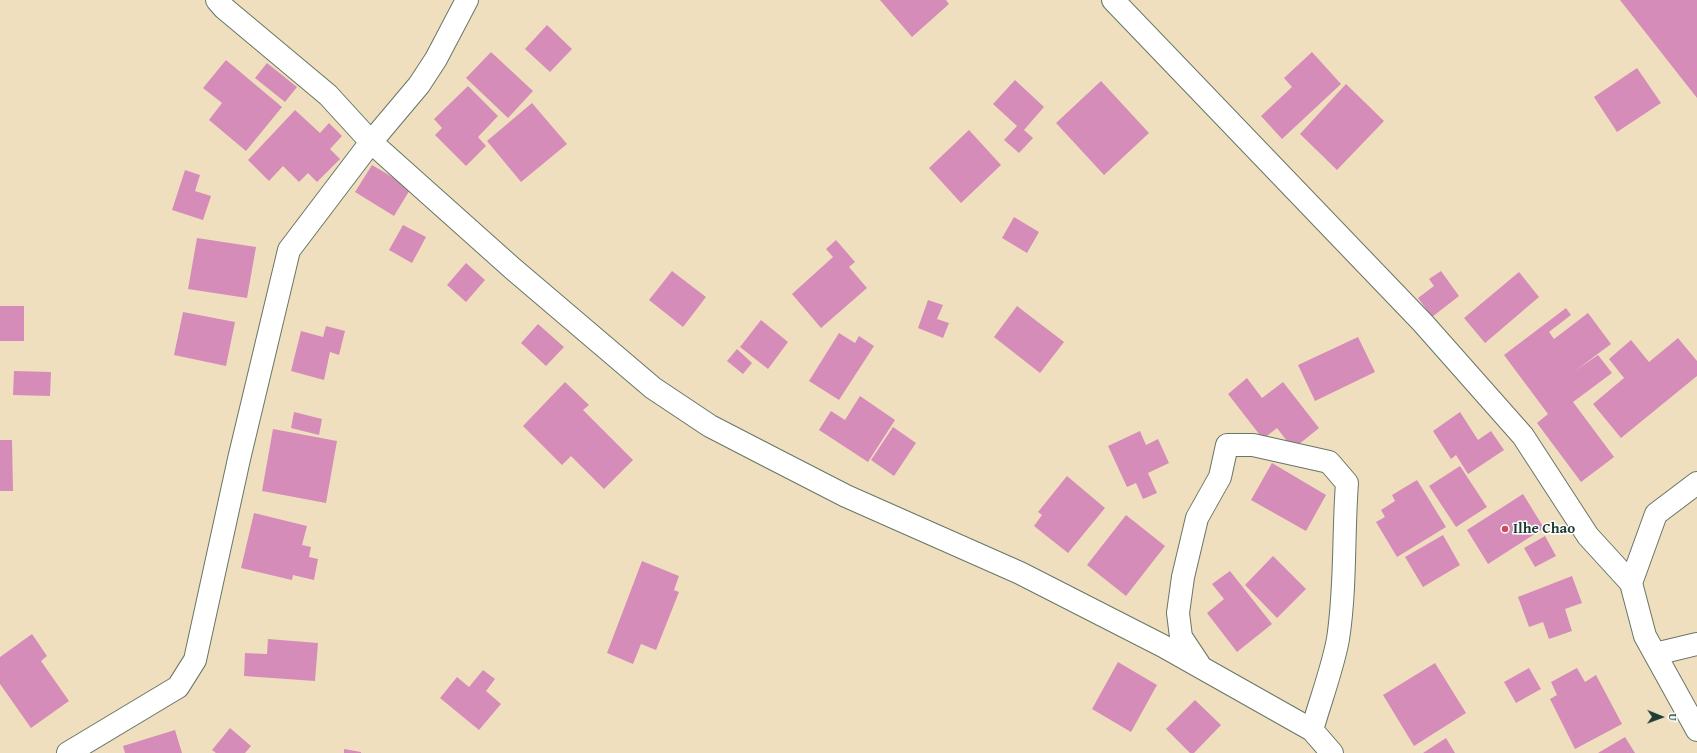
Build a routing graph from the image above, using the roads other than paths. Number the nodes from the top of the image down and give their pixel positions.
1 (217, 0) edge
2 (467, 0) edge
3 (1113, 0) edge
4 (371, 142) junction
5 (1697, 483) edge
6 (1631, 583) junction
7 (1697, 644) edge
8 (1655, 654) junction
9 (1202, 668) junction
10 (1312, 730) junction
11 (1697, 730) edge
12 (68, 753) edge
13 (1332, 753) edge

1 - 4 street
2 - 4 street
3 - 6 street
4 - 9 street
4 - 12 street
5 - 6 street
6 - 8 street
7 - 8 street
8 - 11 street
9 - 10 street
9 - 10 street
10 - 13 street

